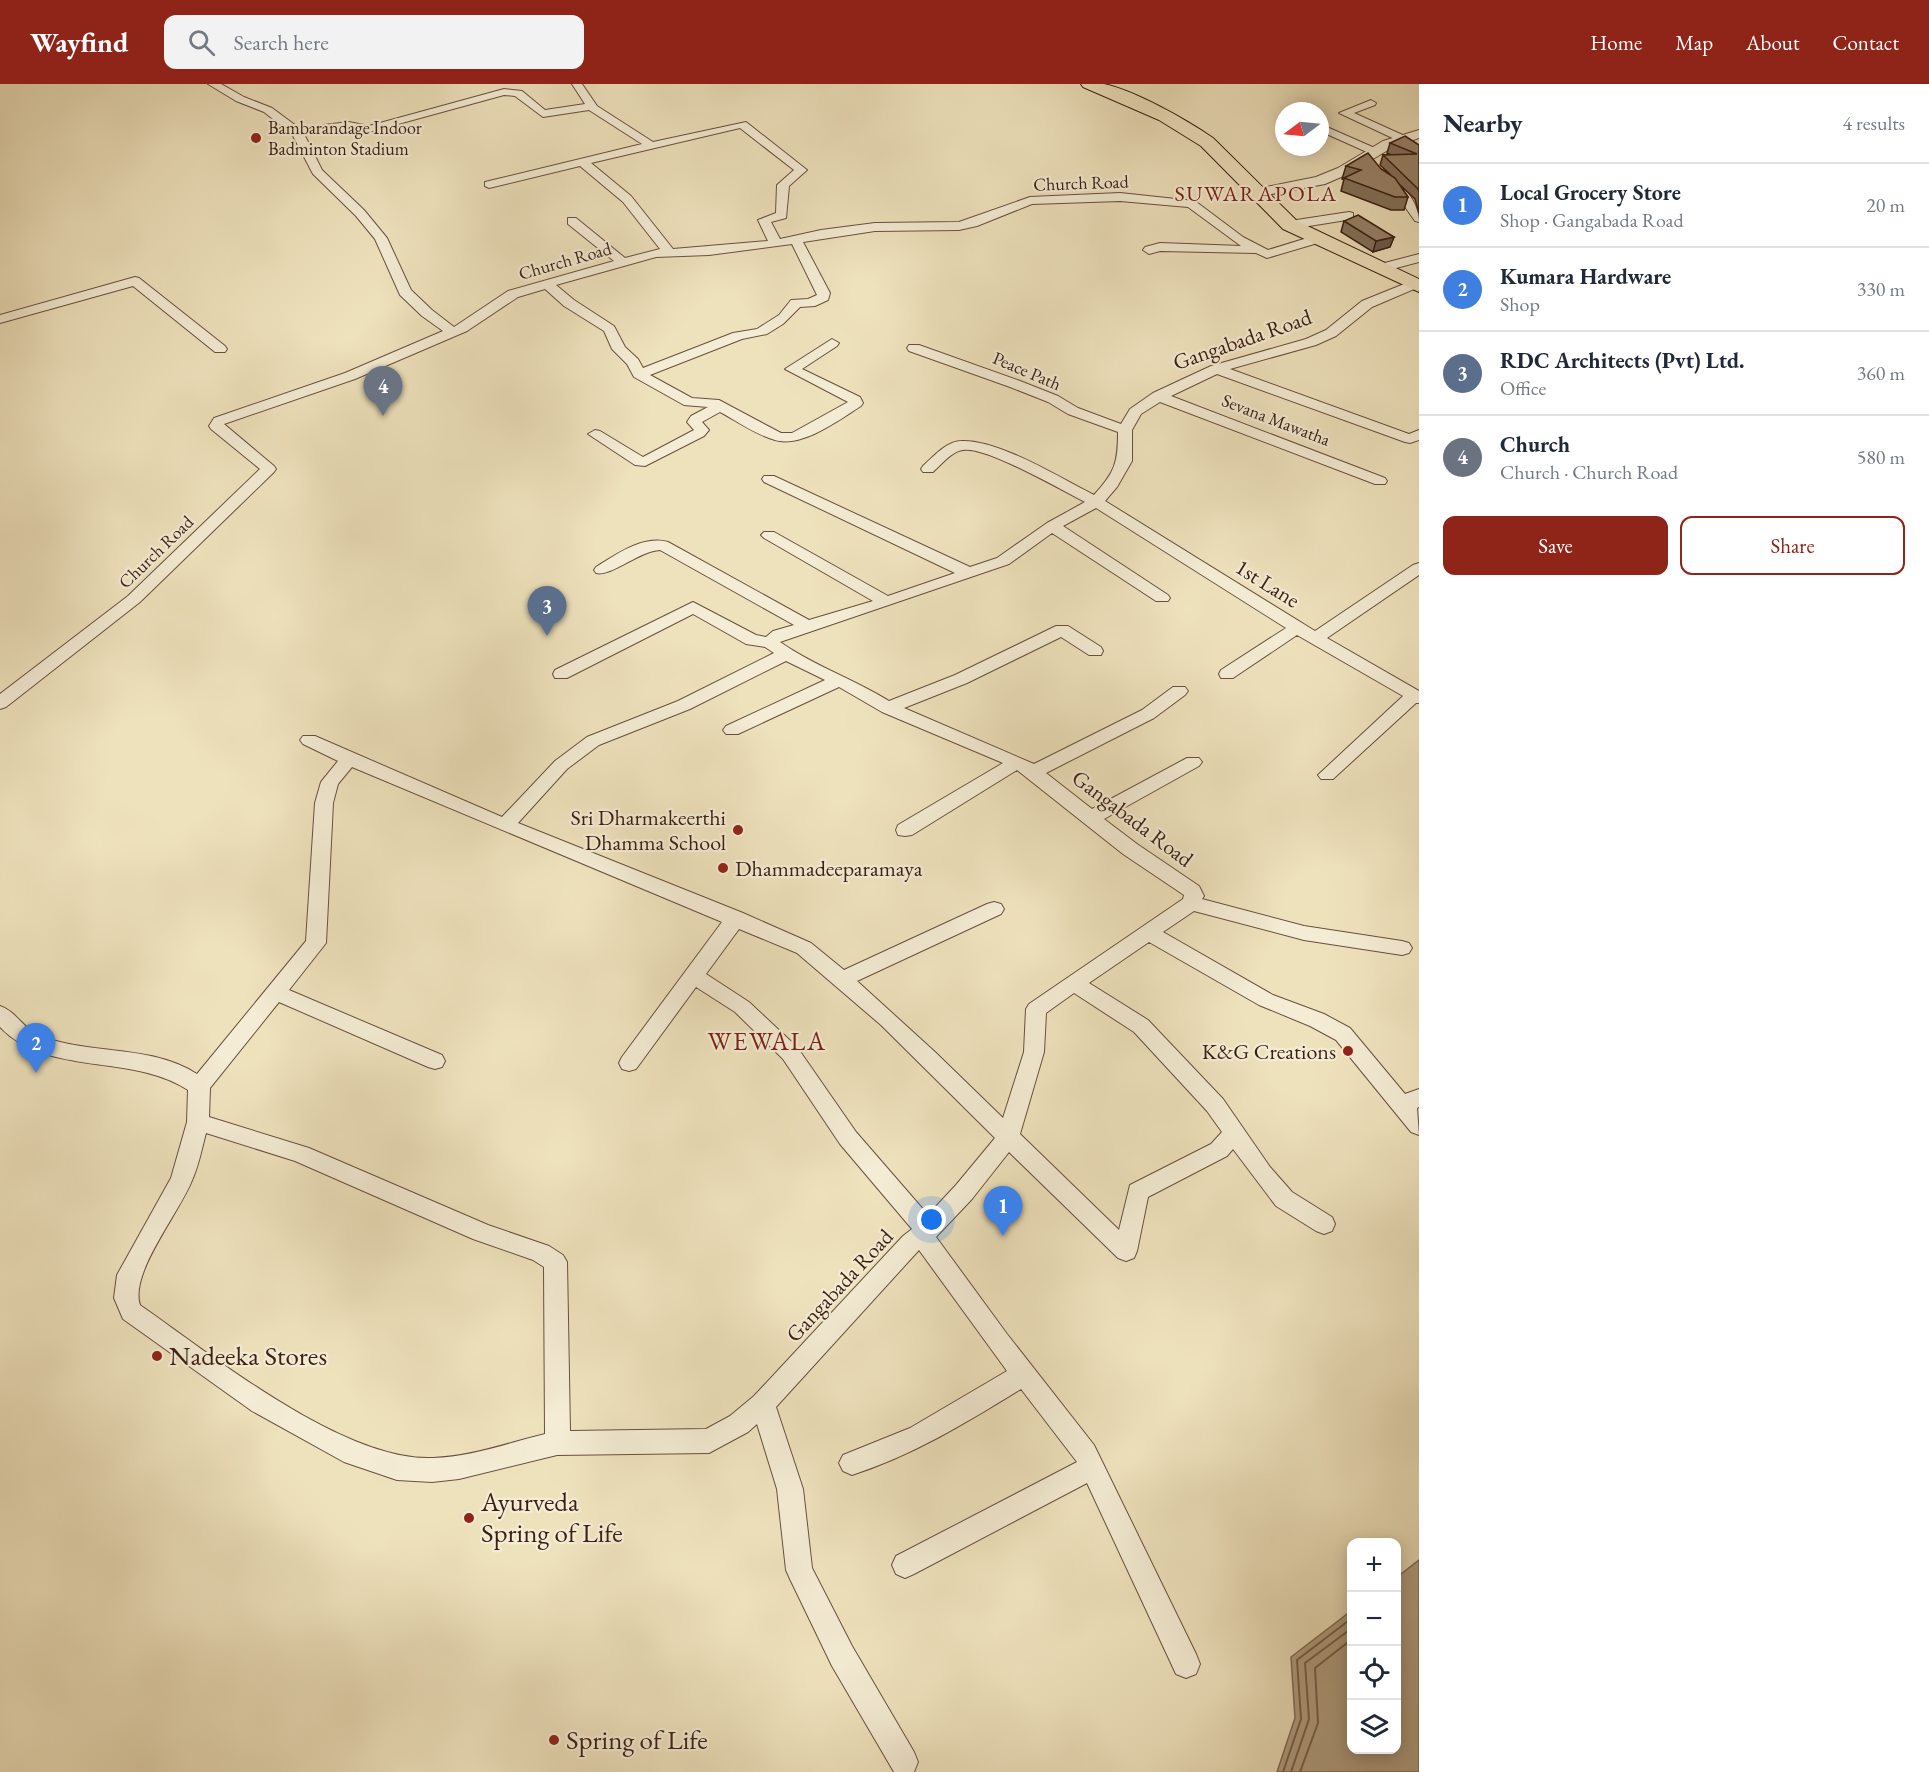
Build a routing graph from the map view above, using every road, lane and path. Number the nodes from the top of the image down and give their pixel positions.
1 (213, 84) edge
2 (577, 84) edge
3 (1089, 84) edge
4 (1371, 103) dead end
5 (592, 106) junction
6 (297, 132) junction
7 (1329, 132) edge
8 (1419, 134) edge
9 (1404, 141) junction
10 (652, 146) junction
11 (1369, 154) junction
12 (582, 162) junction
13 (489, 184) dead end
14 (1256, 193) junction
15 (1348, 216) dead end
16 (1419, 218) edge
17 (572, 220) dead end
18 (1290, 225) junction
19 (796, 239) junction
20 (1317, 239) junction
21 (776, 244) junction
22 (1149, 250) dead end
23 (1255, 250) junction
24 (669, 252) junction
25 (1419, 258) edge
26 (624, 263) junction
27 (1381, 268) junction
28 (547, 284) junction
29 (1416, 285) edge
30 (0, 319) edge
31 (453, 332) junction
32 (832, 343) dead end
33 (914, 348) dead end
34 (220, 349) dead end
35 (1216, 369) junction
36 (639, 374) junction
37 (1158, 396) junction
38 (720, 406) junction
39 (1125, 430) junction
40 (595, 434) dead end
41 (1419, 434) edge
42 (928, 469) dead end
43 (769, 479) dead end
44 (1380, 481) dead end
45 (1096, 502) junction
46 (1052, 526) junction
47 (769, 535) dead end
48 (1419, 568) edge
49 (602, 570) dead end
50 (969, 573) junction
51 (1162, 598) dead end
52 (887, 602) junction
53 (809, 627) junction
54 (1297, 628) junction
55 (1316, 638) junction
56 (769, 642) junction
57 (1095, 651) dead end
58 (786, 654) junction
59 (561, 674) dead end
60 (1227, 674) dead end
61 (839, 680) junction
62 (1179, 691) dead end
63 (1416, 696) edge
64 (0, 703) edge
65 (888, 708) junction
66 (732, 729) dead end
67 (309, 740) dead end
68 (349, 760) junction
69 (1193, 762) dead end
70 (1025, 767) junction
71 (1327, 775) dead end
72 (1091, 818) junction
73 (505, 825) junction
74 (905, 830) dead end
75 (1191, 903) junction
76 (994, 909) dead end
77 (736, 918) junction
78 (1148, 932) junction
79 (1402, 948) dead end
80 (694, 976) junction
81 (842, 979) junction
82 (1074, 983) junction
83 (275, 992) junction
84 (0, 1014) edge
85 (435, 1061) dead end
86 (629, 1063) dead end
87 (199, 1086) junction
88 (1411, 1101) edge
89 (198, 1122) junction
90 (1419, 1126) edge
91 (1235, 1133) junction
92 (1008, 1137) junction
93 (1324, 1224) dead end
94 (924, 1233) junction
95 (1023, 1374) junction
96 (763, 1404) junction
97 (557, 1443) junction
98 (852, 1463) dead end
99 (1093, 1467) junction
100 (905, 1565) dead end
101 (1186, 1664) dead end
102 (904, 1762) dead end

1 - 6 street
2 - 5 street
3 - 14 main road
4 - 9 street
5 - 6 street
5 - 10 street
6 - 31 street
7 - 11 street
8 - 9 street
9 - 11 street
10 - 12 street
10 - 21 street
11 - 14 street
11 - 16 street
12 - 13 street
12 - 24 street
14 - 18 main road
15 - 18 street
17 - 26 street
18 - 20 main road
19 - 21 street, Church Road
19 - 23 street, Church Road
19 - 36 street
20 - 23 street
20 - 27 main road
21 - 24 street, Church Road
22 - 23 street
24 - 26 street, Church Road
25 - 27 street
26 - 28 street, Church Road
27 - 29 main road
28 - 31 street, Church Road
28 - 36 street
29 - 35 street, Gangabada Road
30 - 34 street
31 - 64 street, Church Road
32 - 38 street
33 - 39 street, Peace Path
35 - 37 street, Gangabada Road
35 - 41 street
36 - 38 street
37 - 39 street, Gangabada Road
37 - 44 street, Sevana Mawatha
38 - 40 street
39 - 45 street
42 - 45 street, 1st Lane
43 - 50 street
45 - 46 street
45 - 54 street, 1st Lane
46 - 50 street
46 - 51 street
47 - 52 street
48 - 55 street
49 - 53 street
50 - 52 street
52 - 53 street
53 - 56 street
54 - 55 street, 1st Lane
54 - 60 street
55 - 63 street, 1st Lane
56 - 58 street, Gangabada Road
56 - 59 street, Gangabada Road
57 - 65 street
58 - 61 street, Gangabada Road
58 - 73 street
61 - 65 street, Gangabada Road
61 - 66 street
62 - 70 street
63 - 71 street
65 - 70 street, Gangabada Road
67 - 68 street
68 - 73 street
68 - 83 street
69 - 72 street
70 - 72 street, Gangabada Road
70 - 74 street
72 - 75 street, Gangabada Road
73 - 77 street
75 - 78 street, Gangabada Road
75 - 79 street
76 - 81 street
77 - 80 street
77 - 81 street
78 - 82 street, Gangabada Road
78 - 88 street
80 - 86 street
80 - 94 street
81 - 92 street
82 - 91 street
82 - 92 street, Gangabada Road
83 - 85 street
83 - 87 street
84 - 87 street
87 - 89 street
88 - 90 street
89 - 97 street
89 - 97 street, Gangabada Road
91 - 92 street
91 - 93 street
92 - 94 street, Gangabada Road
94 - 95 street
94 - 96 street, Gangabada Road
95 - 98 street
95 - 99 street
96 - 97 street, Gangabada Road
96 - 102 street
99 - 100 street
99 - 101 street

